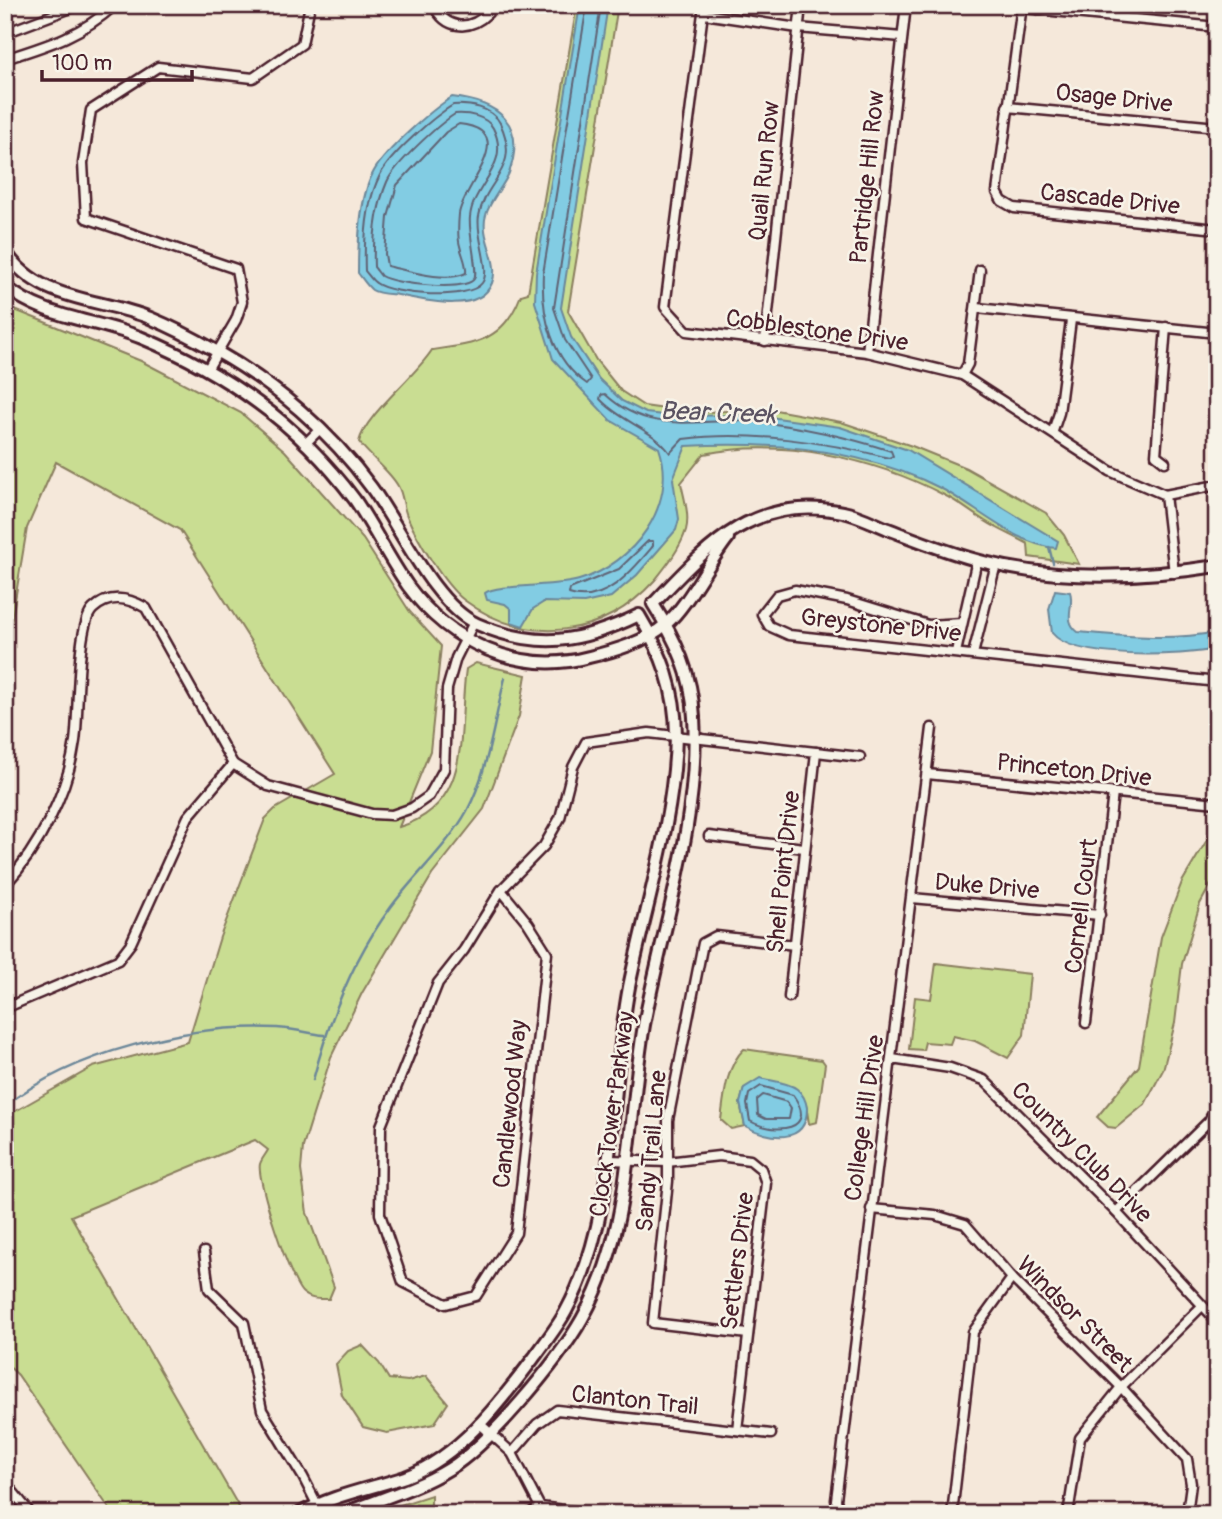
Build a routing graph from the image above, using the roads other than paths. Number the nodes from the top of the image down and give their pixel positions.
1 (79, 5) edge
2 (115, 5) edge
3 (310, 5) edge
4 (434, 5) edge
5 (489, 5) edge
6 (801, 5) edge
7 (906, 5) edge
8 (1022, 6) edge
9 (704, 10) edge
10 (1217, 27) edge
11 (798, 28) junction
12 (5, 33) edge
13 (902, 37) junction
14 (5, 59) edge
15 (1007, 107) junction
16 (1217, 127) edge
17 (1217, 229) edge
18 (5, 251) edge
19 (980, 270) dead end
20 (5, 286) edge
21 (977, 308) junction
22 (1071, 320) junction
23 (1166, 327) junction
24 (1217, 333) edge
25 (765, 341) junction
26 (217, 351) junction
27 (867, 352) junction
28 (207, 370) junction
29 (962, 374) junction
30 (320, 429) junction
31 (1053, 431) junction
32 (305, 444) junction
33 (1165, 462) dead end
34 (1217, 485) edge
35 (1165, 495) junction
36 (738, 525) junction
37 (977, 560) junction
38 (996, 564) junction
39 (1217, 566) edge
40 (1174, 573) junction
41 (653, 604) junction
42 (639, 615) junction
43 (474, 622) junction
44 (962, 623) junction
45 (666, 624) junction
46 (650, 634) junction
47 (464, 639) junction
48 (956, 652) junction
49 (973, 654) junction
50 (1217, 682) edge
51 (932, 728) dead end
52 (676, 737) junction
53 (694, 737) junction
54 (816, 752) junction
55 (860, 757) dead end
56 (233, 764) junction
57 (927, 774) junction
58 (1113, 793) junction
59 (1217, 803) edge
60 (709, 836) dead end
61 (804, 848) junction
62 (5, 885) edge
63 (501, 890) junction
64 (912, 898) junction
65 (1100, 915) junction
66 (794, 945) junction
67 (789, 997) dead end
68 (5, 1008) edge
69 (1086, 1023) dead end
70 (892, 1059) junction
71 (1217, 1104) edge
72 (609, 1160) junction
73 (627, 1160) junction
74 (667, 1161) junction
75 (871, 1209) junction
76 (1116, 1212) junction
77 (204, 1252) dead end
78 (1012, 1278) junction
79 (1202, 1306) junction
80 (1217, 1321) edge
81 (748, 1334) junction
82 (1121, 1387) junction
83 (479, 1423) junction
84 (737, 1430) junction
85 (491, 1434) junction
86 (771, 1434) dead end
87 (512, 1453) junction
88 (5, 1482) edge
89 (540, 1507) junction
90 (320, 1509) edge
91 (31, 1514) edge
92 (299, 1514) edge
93 (342, 1514) edge
94 (529, 1514) edge
95 (595, 1514) edge
96 (840, 1514) edge
97 (952, 1514) edge
98 (1068, 1514) edge
99 (1187, 1514) edge

1 - 12 street
2 - 14 street
3 - 26 street
4 - 5 street
6 - 11 street, Quail Run Row
7 - 13 street, Partridge Hill Row
8 - 10 street
8 - 15 street
9 - 11 street
9 - 25 street, Cobblestone Drive
11 - 13 street
11 - 25 street, Quail Run Row
13 - 27 street, Partridge Hill Row
15 - 16 street, Osage Drive
15 - 17 street, Cascade Drive
18 - 26 street
19 - 21 street
20 - 28 street
21 - 22 street
21 - 29 street
22 - 23 street
22 - 31 street
23 - 24 street
23 - 33 street
25 - 27 street, Cobblestone Drive
26 - 28 street
26 - 30 street
27 - 29 street, Cobblestone Drive
28 - 32 street
29 - 31 street, Cobblestone Drive
30 - 32 street
30 - 43 street
31 - 35 street, Cobblestone Drive
32 - 47 street
34 - 35 street
35 - 40 street
36 - 37 street
36 - 41 street
36 - 45 street
37 - 38 street
37 - 44 street
38 - 40 street
38 - 49 street
39 - 40 street
41 - 42 street
41 - 45 street, Clock Tower Parkway
42 - 43 street
42 - 46 street, Clock Tower Parkway
43 - 47 street
44 - 48 street
44 - 48 street, Greystone Drive
45 - 46 street
45 - 53 street, Clock Tower Parkway
46 - 47 street
46 - 52 street, Clock Tower Parkway
47 - 56 street
48 - 49 street, Greystone Drive
49 - 50 street, Greystone Drive
51 - 57 street, College Hill Drive
52 - 53 street
52 - 63 street
52 - 72 street, Clock Tower Parkway
53 - 54 street
53 - 73 street, Clock Tower Parkway
54 - 55 street
54 - 61 street, Shell Point Drive
56 - 62 street
56 - 68 street
57 - 58 street, Princeton Drive
57 - 64 street, College Hill Drive
58 - 59 street, Princeton Drive
58 - 65 street, Cornell Court
60 - 61 street
61 - 66 street, Shell Point Drive
63 - 63 street, Candlewood Way
64 - 65 street, Duke Drive
64 - 70 street, College Hill Drive
65 - 69 street, Cornell Court
66 - 67 street, Shell Point Drive
66 - 74 street, Sandy Trail Lane
70 - 75 street, College Hill Drive
70 - 76 street, Country Club Drive
71 - 76 street
72 - 73 street, Settlers Drive
72 - 83 street, Clock Tower Parkway
73 - 74 street, Settlers Drive
73 - 85 street, Clock Tower Parkway
74 - 81 street, Sandy Trail Lane
74 - 81 street, Settlers Drive
75 - 78 street, Windsor Street
75 - 96 street, College Hill Drive
76 - 79 street, Country Club Drive
77 - 90 street
78 - 82 street, Windsor Street
78 - 97 street
79 - 80 street, Country Club Drive
79 - 82 street
81 - 84 street, Settlers Drive
82 - 98 street
82 - 99 street, Windsor Street
83 - 85 street
83 - 90 street, Clock Tower Parkway
84 - 86 street, Clanton Trail
84 - 87 street, Clanton Trail
85 - 87 street
85 - 93 street, Clock Tower Parkway
87 - 89 street
88 - 91 street
89 - 94 street
89 - 95 street
90 - 92 street, Clock Tower Parkway

